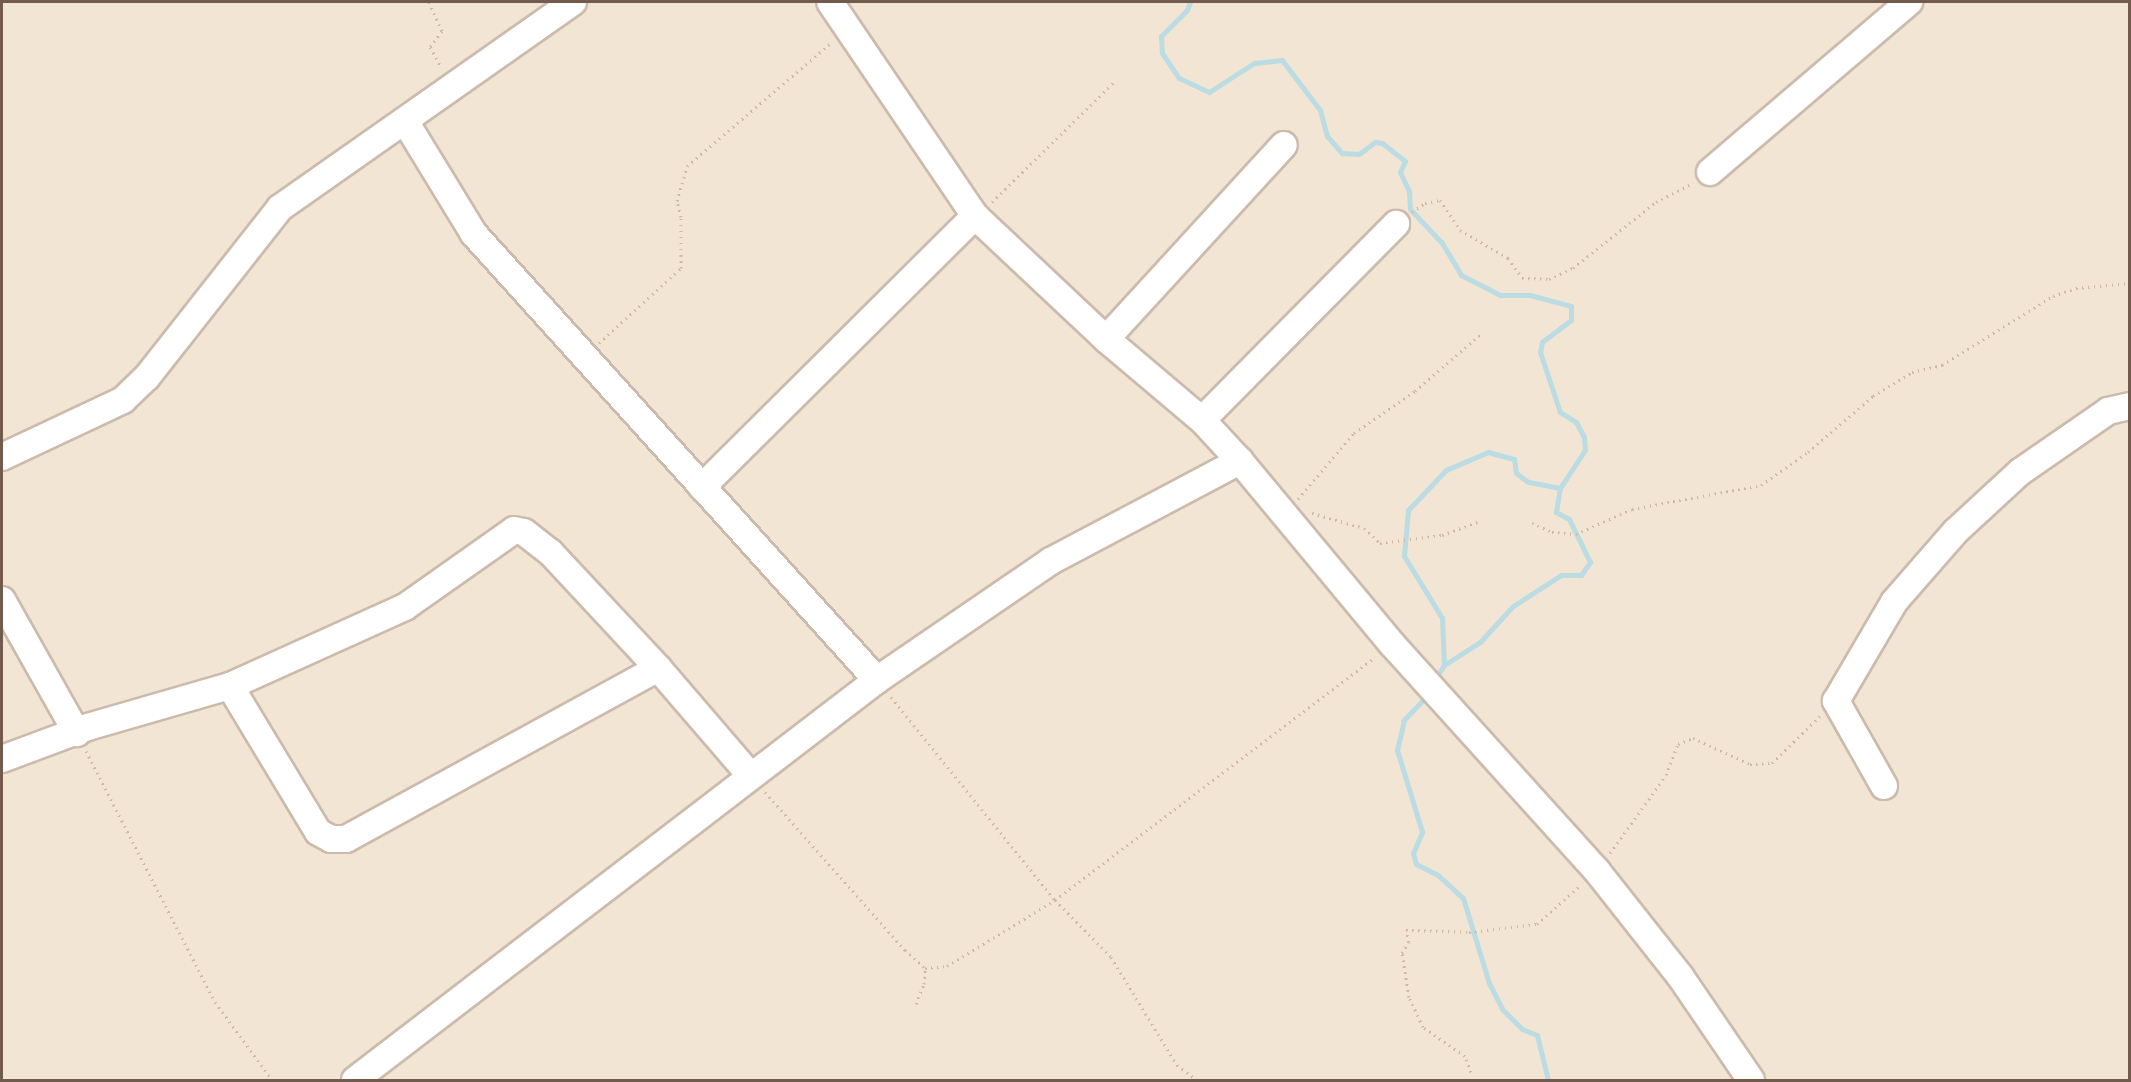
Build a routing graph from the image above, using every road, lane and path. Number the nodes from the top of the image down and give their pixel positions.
1 (429, 2) edge
2 (573, 2) edge
3 (830, 2) edge
4 (1909, 2) edge
5 (848, 29) junction
6 (460, 82) junction
7 (1114, 82) dead end
8 (405, 121) junction
9 (1284, 145) dead end
10 (1710, 172) joint
11 (975, 216) junction
12 (1396, 224) joint
13 (2130, 283) edge
14 (1482, 332) dead end
15 (1106, 339) junction
16 (584, 356) junction
17 (2130, 406) edge
18 (1202, 420) junction
19 (2, 457) edge
20 (1240, 461) junction
21 (702, 487) junction
22 (1286, 514) junction
23 (1480, 521) dead end
24 (1532, 523) dead end
25 (2, 600) edge
26 (1392, 644) junction
27 (658, 668) junction
28 (877, 680) junction
29 (230, 686) junction
30 (1836, 701) junction
31 (77, 734) junction
32 (2, 759) edge
33 (750, 775) junction
34 (1884, 786) dead end
35 (1597, 871) junction
36 (1055, 900) junction
37 (924, 968) junction
38 (916, 1004) dead end
39 (1471, 1072) dead end
40 (272, 1080) edge
41 (355, 1080) edge
42 (1197, 1080) edge
43 (1751, 1080) edge

1 - 6 path
2 - 6 street
3 - 5 street
4 - 10 street
5 - 11 street
5 - 16 path
6 - 8 street
7 - 11 path
8 - 16 street
8 - 19 street
9 - 15 street
10 - 12 path
11 - 15 street
11 - 21 street
12 - 18 street
13 - 24 path
14 - 22 path
15 - 18 street
16 - 21 street
17 - 30 street
18 - 20 street
20 - 22 street
20 - 28 street
21 - 28 street
22 - 23 path
22 - 26 street
25 - 31 street
26 - 35 street
26 - 36 path
27 - 29 street
27 - 29 street
27 - 33 street
28 - 33 street
28 - 36 path
29 - 31 street
30 - 34 street
30 - 35 path
31 - 32 street
31 - 40 path
33 - 37 path
33 - 41 street
35 - 39 path
35 - 43 street
36 - 37 path
36 - 42 path
37 - 38 path

